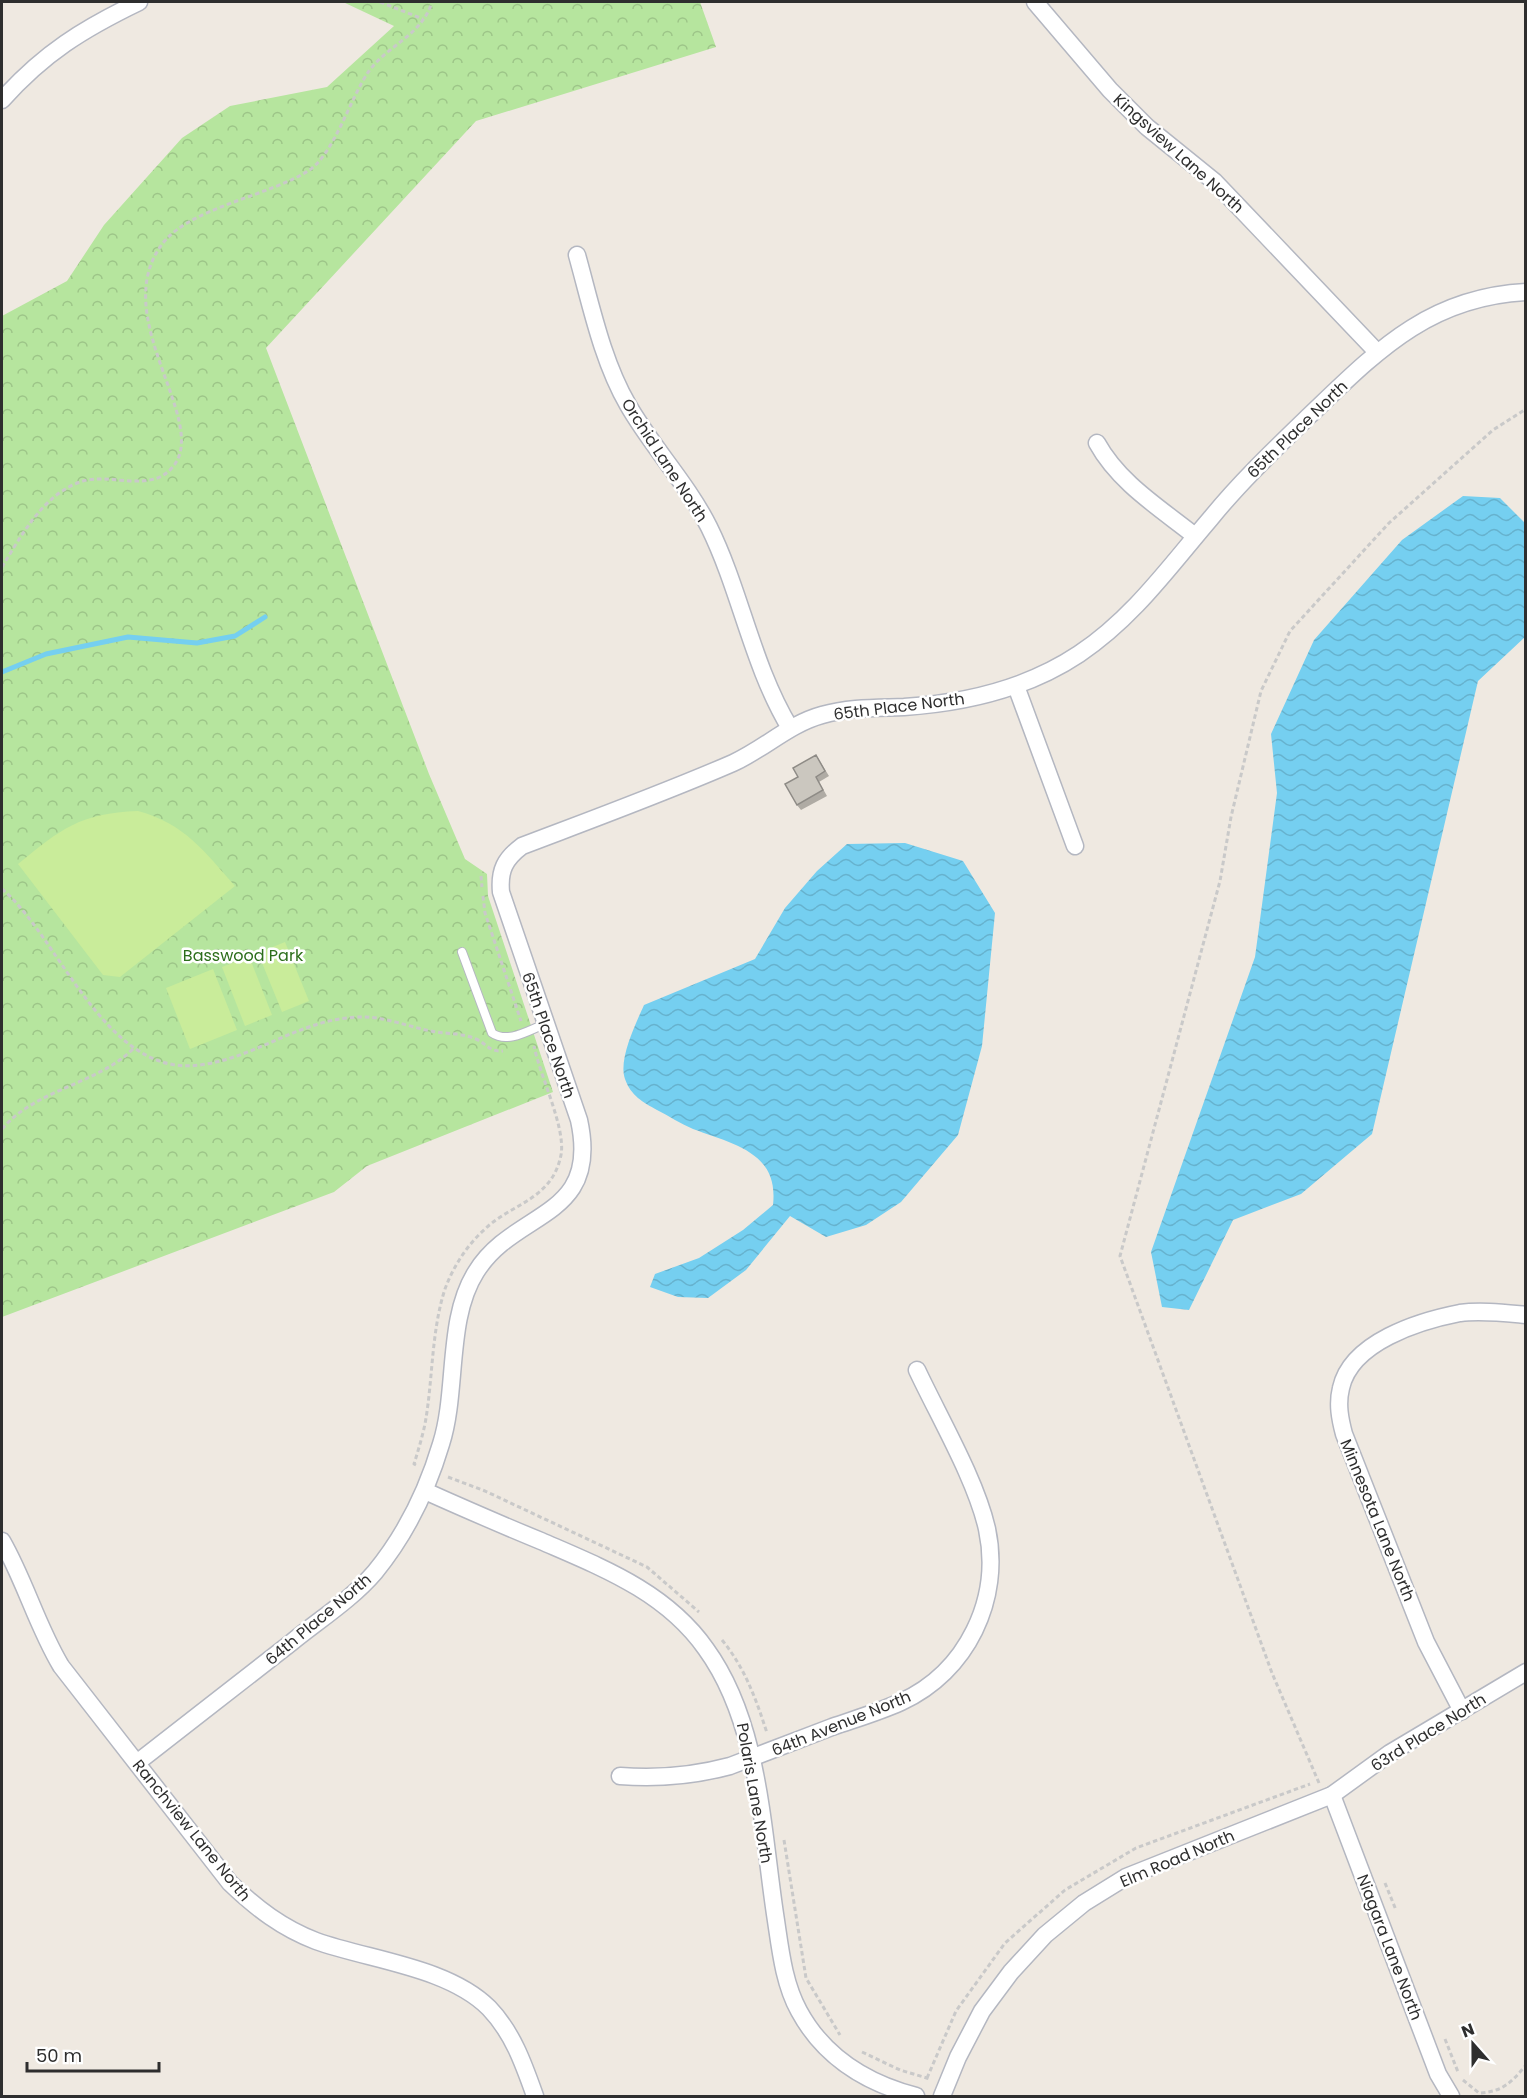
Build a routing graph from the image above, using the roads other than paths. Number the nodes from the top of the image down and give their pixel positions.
1 (139, 2) edge
2 (1035, 2) edge
3 (2, 100) edge
4 (577, 255) dead end
5 (1526, 292) edge
6 (1377, 352) junction
7 (1097, 443) dead end
8 (1195, 536) junction
9 (1016, 686) junction
10 (790, 728) junction
11 (1075, 846) dead end
12 (462, 952) dead end
13 (545, 1024) junction
14 (512, 1237) joint
15 (1526, 1315) edge
16 (917, 1370) dead end
17 (424, 1491) junction
18 (2, 1541) edge
19 (1526, 1672) edge
20 (1462, 1711) junction
21 (752, 1758) junction
22 (138, 1762) junction
23 (620, 1776) dead end
24 (1332, 1795) junction
25 (920, 2092) edge
26 (535, 2097) edge
27 (942, 2097) edge
28 (1451, 2097) edge

1 - 3 street
2 - 6 street, Kingsview Lane North
4 - 10 street, Orchid Lane North
5 - 6 street, 65th Place North
6 - 8 street, 65th Place North
7 - 8 street
8 - 9 street, 65th Place North
9 - 10 street, 65th Place North
9 - 11 street
10 - 13 street, 65th Place North
12 - 13 lane
13 - 14 street, 65th Place North
14 - 17 street, 64th Place North
15 - 20 street, Minnesota Lane North
16 - 21 street, 64th Avenue North
17 - 21 street, Polaris Lane North
17 - 22 street, 64th Place North
18 - 22 street, Ranchview Lane North
19 - 20 street, 63rd Place North
20 - 24 street, 63rd Place North
21 - 23 street, 64th Avenue North
21 - 25 street, Polaris Lane North
22 - 26 street, Ranchview Lane North
24 - 27 street, Elm Road North
24 - 28 street, Niagara Lane North

